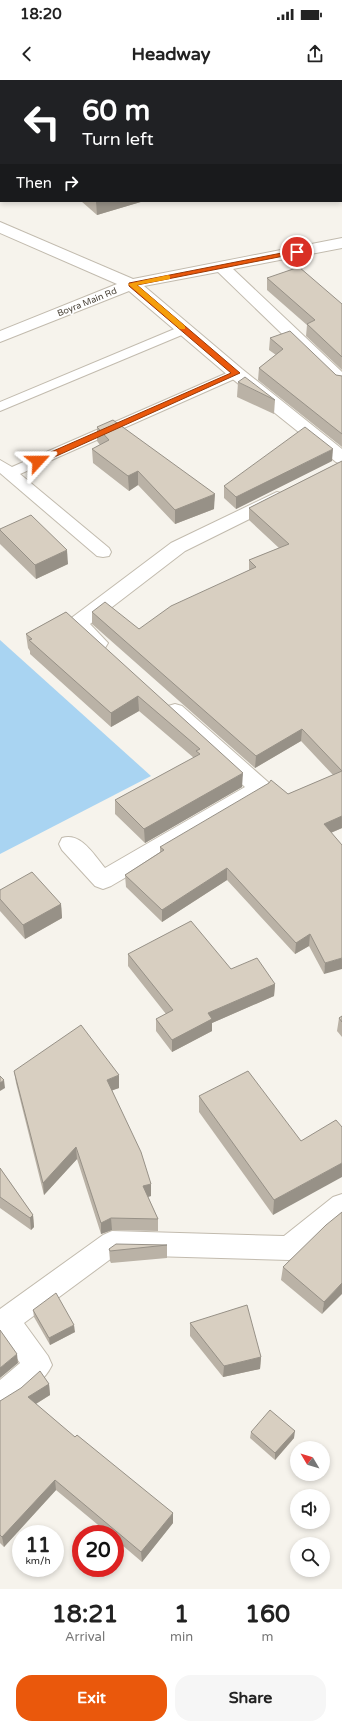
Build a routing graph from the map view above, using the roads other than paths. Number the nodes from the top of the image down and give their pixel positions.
1 (0, 227) edge
2 (342, 243) edge
3 (222, 267) junction
4 (131, 284) junction
5 (184, 328) junction
6 (0, 337) edge
7 (236, 373) junction
8 (342, 382) edge
9 (0, 407) edge
10 (337, 465) edge
11 (5, 469) edge
12 (292, 490) edge
13 (103, 552) dead end
14 (113, 656) edge
15 (160, 698) edge
16 (70, 844) dead end
17 (342, 1205) edge
18 (0, 1398) edge

1 - 4 street
2 - 3 street, Boyra Main Rd
3 - 4 street, Boyra Main Rd
3 - 8 street
4 - 5 street
4 - 6 street, Boyra Main Rd
5 - 7 street
5 - 9 lane
7 - 10 street
7 - 11 lane
11 - 13 lane
12 - 14 street
15 - 16 street
17 - 18 street

